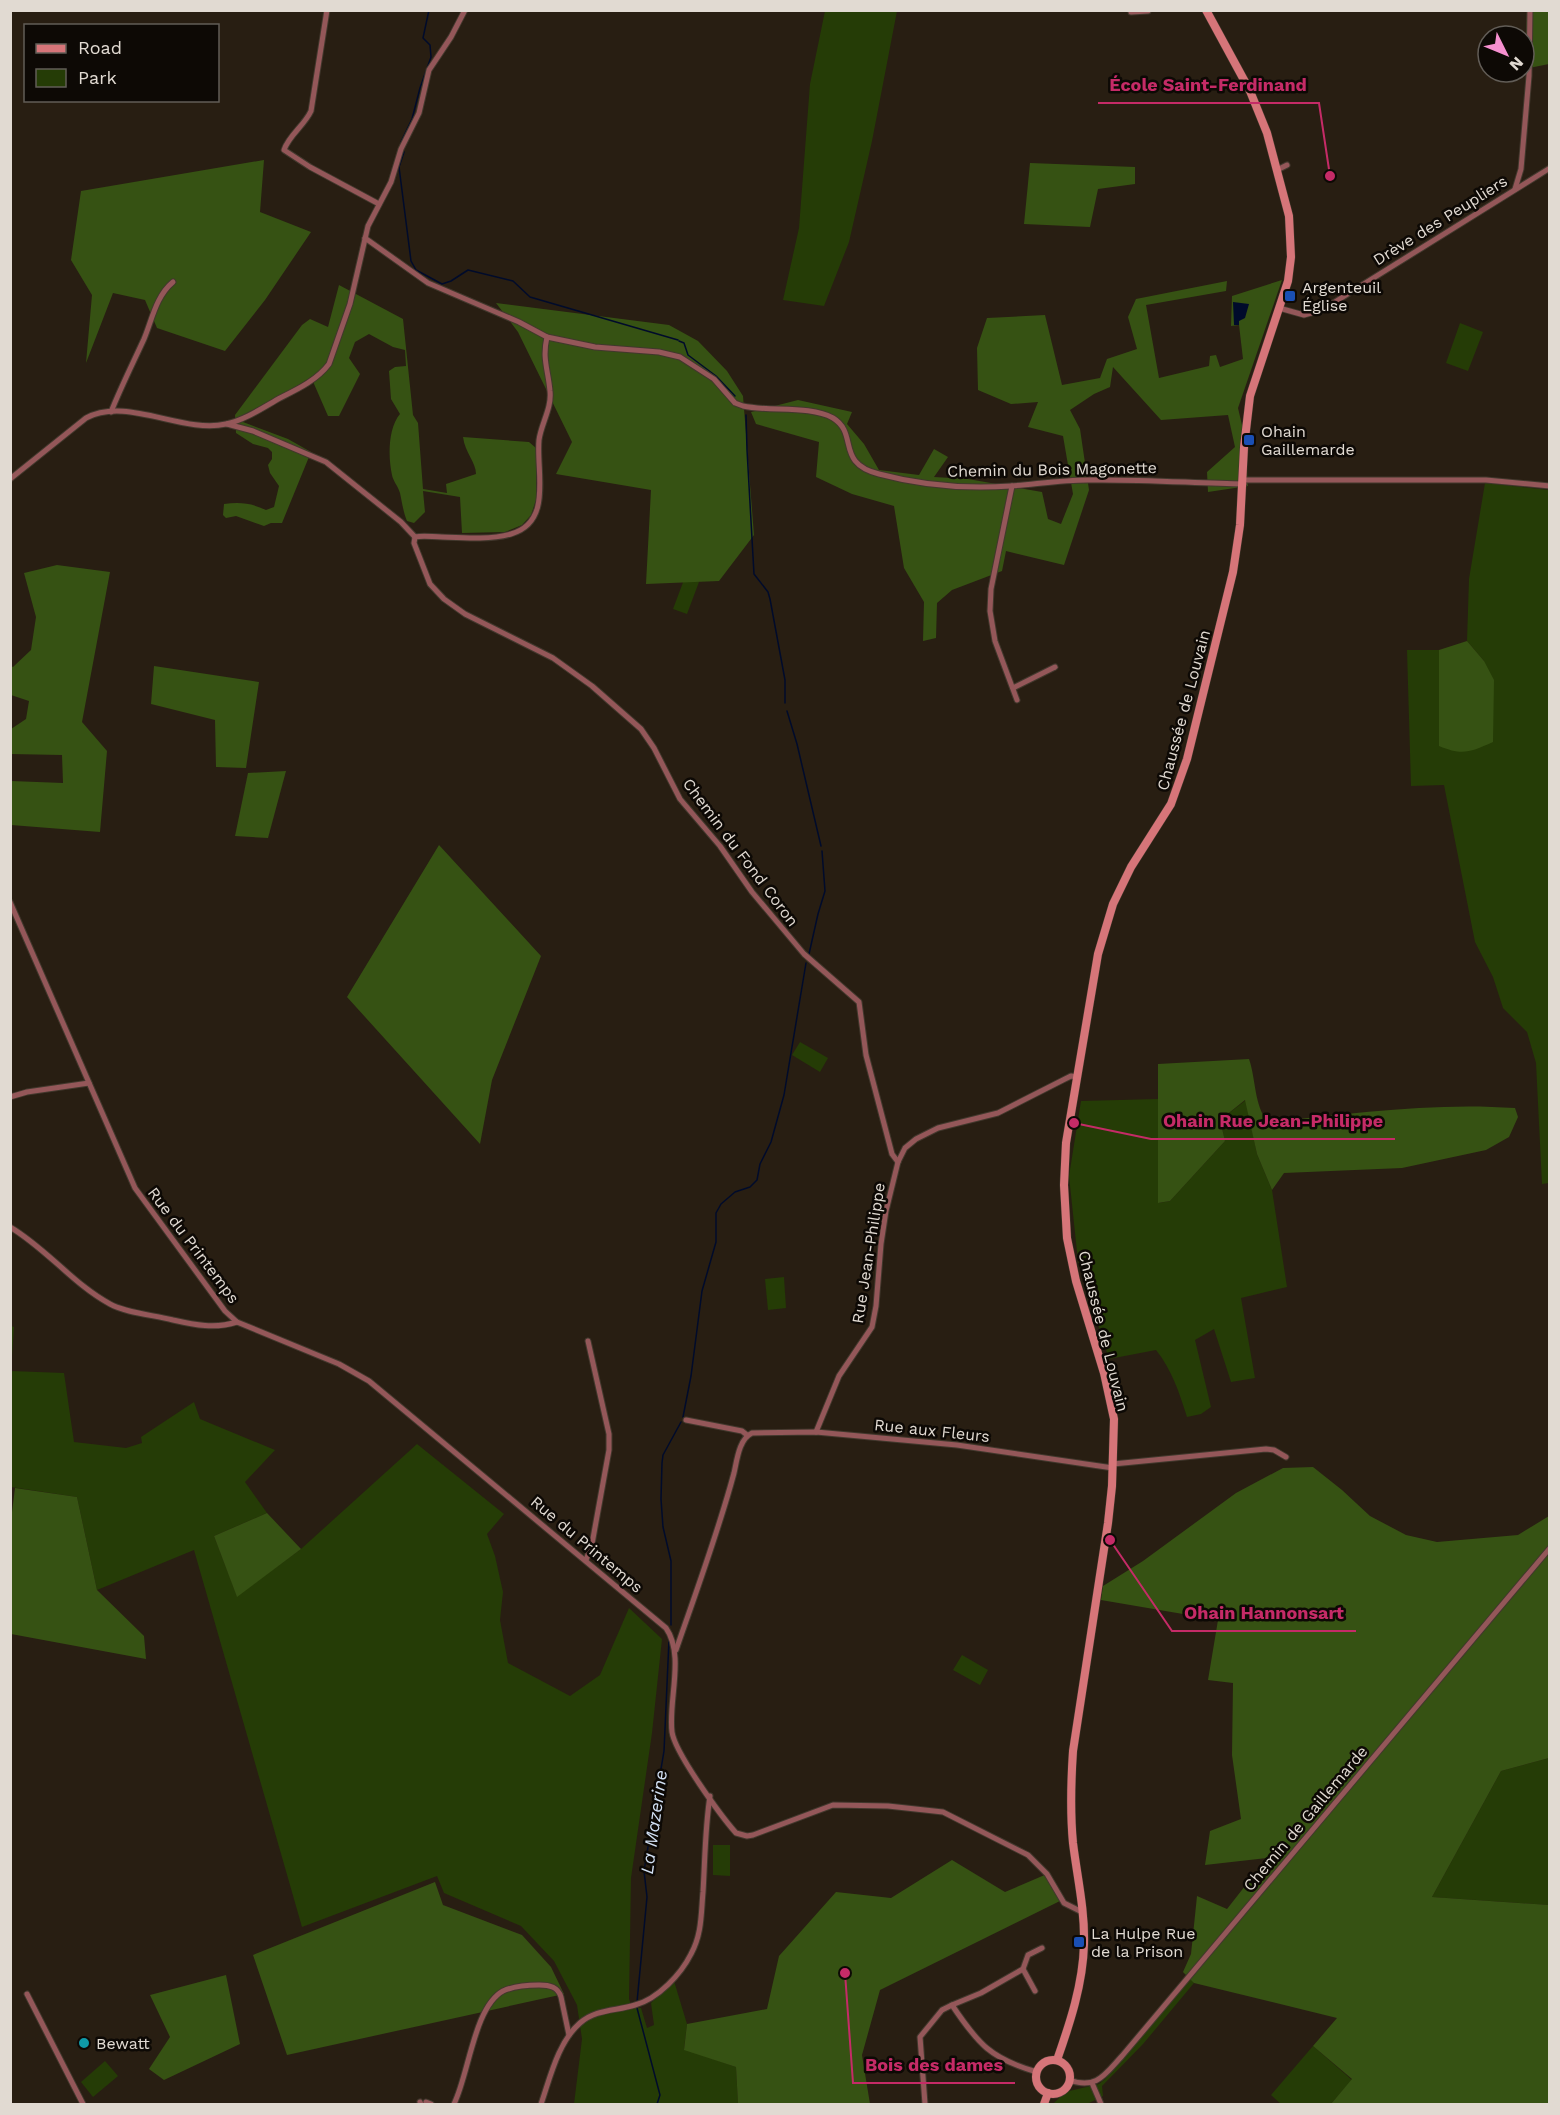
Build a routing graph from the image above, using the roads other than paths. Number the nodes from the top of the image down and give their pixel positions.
1 (327, 10) edge
2 (465, 10) edge
3 (1131, 10) edge
4 (1206, 10) edge
5 (1530, 10) edge
6 (1148, 11) edge
7 (1287, 165) dead end
8 (1550, 168) edge
9 (1277, 170) junction
10 (1514, 190) junction
11 (379, 204) junction
12 (365, 238) junction
13 (173, 282) dead end
14 (1279, 308) junction
15 (548, 337) junction
16 (111, 412) junction
17 (226, 424) junction
18 (10, 479) edge
19 (1244, 482) junction
20 (1012, 486) junction
21 (1550, 486) edge
22 (415, 537) junction
23 (1055, 667) dead end
24 (1013, 688) junction
25 (1017, 700) dead end
26 (10, 902) edge
27 (1077, 1077) junction
28 (88, 1083) junction
29 (10, 1097) edge
30 (898, 1162) junction
31 (10, 1227) edge
32 (237, 1322) junction
33 (588, 1341) dead end
34 (686, 1420) dead end
35 (816, 1432) junction
36 (747, 1435) junction
37 (1286, 1457) dead end
38 (1113, 1466) junction
39 (1550, 1548) edge
40 (586, 1560) junction
41 (675, 1653) junction
42 (710, 1796) junction
43 (1082, 1912) junction
44 (1042, 1948) dead end
45 (1023, 1969) junction
46 (1035, 1991) dead end
47 (27, 1994) dead end
48 (952, 2005) junction
49 (569, 2035) junction
50 (1056, 2060) junction
51 (1037, 2072) junction
52 (1069, 2080) junction
53 (1092, 2083) junction
54 (1048, 2093) junction
55 (83, 2104) edge
56 (454, 2104) edge
57 (541, 2104) edge
58 (925, 2104) edge
59 (1044, 2104) edge
60 (1101, 2104) edge

1 - 11 street
2 - 11 street
3 - 6 street
4 - 9 main road, Chaussée de Louvain
5 - 10 street
7 - 9 street
8 - 10 street, Drève des Peupliers
9 - 14 main road, Chaussée de Louvain
10 - 14 street, Drève des Peupliers
11 - 12 street
12 - 15 street, Chemin du Bois Magonette
12 - 17 street
13 - 16 street
14 - 19 main road, Chaussée de Louvain
15 - 20 street, Chemin du Bois Magonette
15 - 22 street
16 - 17 street
16 - 18 street
17 - 22 street
19 - 20 street, Chemin du Bois Magonette
19 - 21 street, Chemin du Bois Magonette
19 - 27 main road, Chaussée de Louvain
20 - 24 street
22 - 30 street, Chemin du Fond Coron
23 - 24 street
24 - 25 street
26 - 28 street, Rue du Printemps
27 - 30 street, Rue Jean-Philippe
27 - 38 main road, Chaussée de Louvain
28 - 29 street
28 - 32 street, Rue du Printemps
30 - 35 street, Rue Jean-Philippe
31 - 32 street
32 - 40 street, Rue du Printemps
33 - 40 street
34 - 36 street, Rue aux Fleurs
35 - 36 street, Rue aux Fleurs
35 - 38 street, Rue aux Fleurs
36 - 41 street
37 - 38 street, Rue aux Fleurs
38 - 43 main road, Chaussée de Louvain
39 - 53 street, Chemin de Gaillemarde
40 - 41 street, Rue du Printemps
41 - 42 street
42 - 43 street
42 - 49 street
43 - 50 main road, Chaussée de Louvain
44 - 45 street
45 - 46 street
45 - 48 street
47 - 55 street
48 - 51 street
48 - 58 street
49 - 56 street
49 - 57 street
50 - 51 main road
50 - 52 main road
51 - 54 main road
52 - 53 street
52 - 54 main road
53 - 60 street
54 - 59 main road

